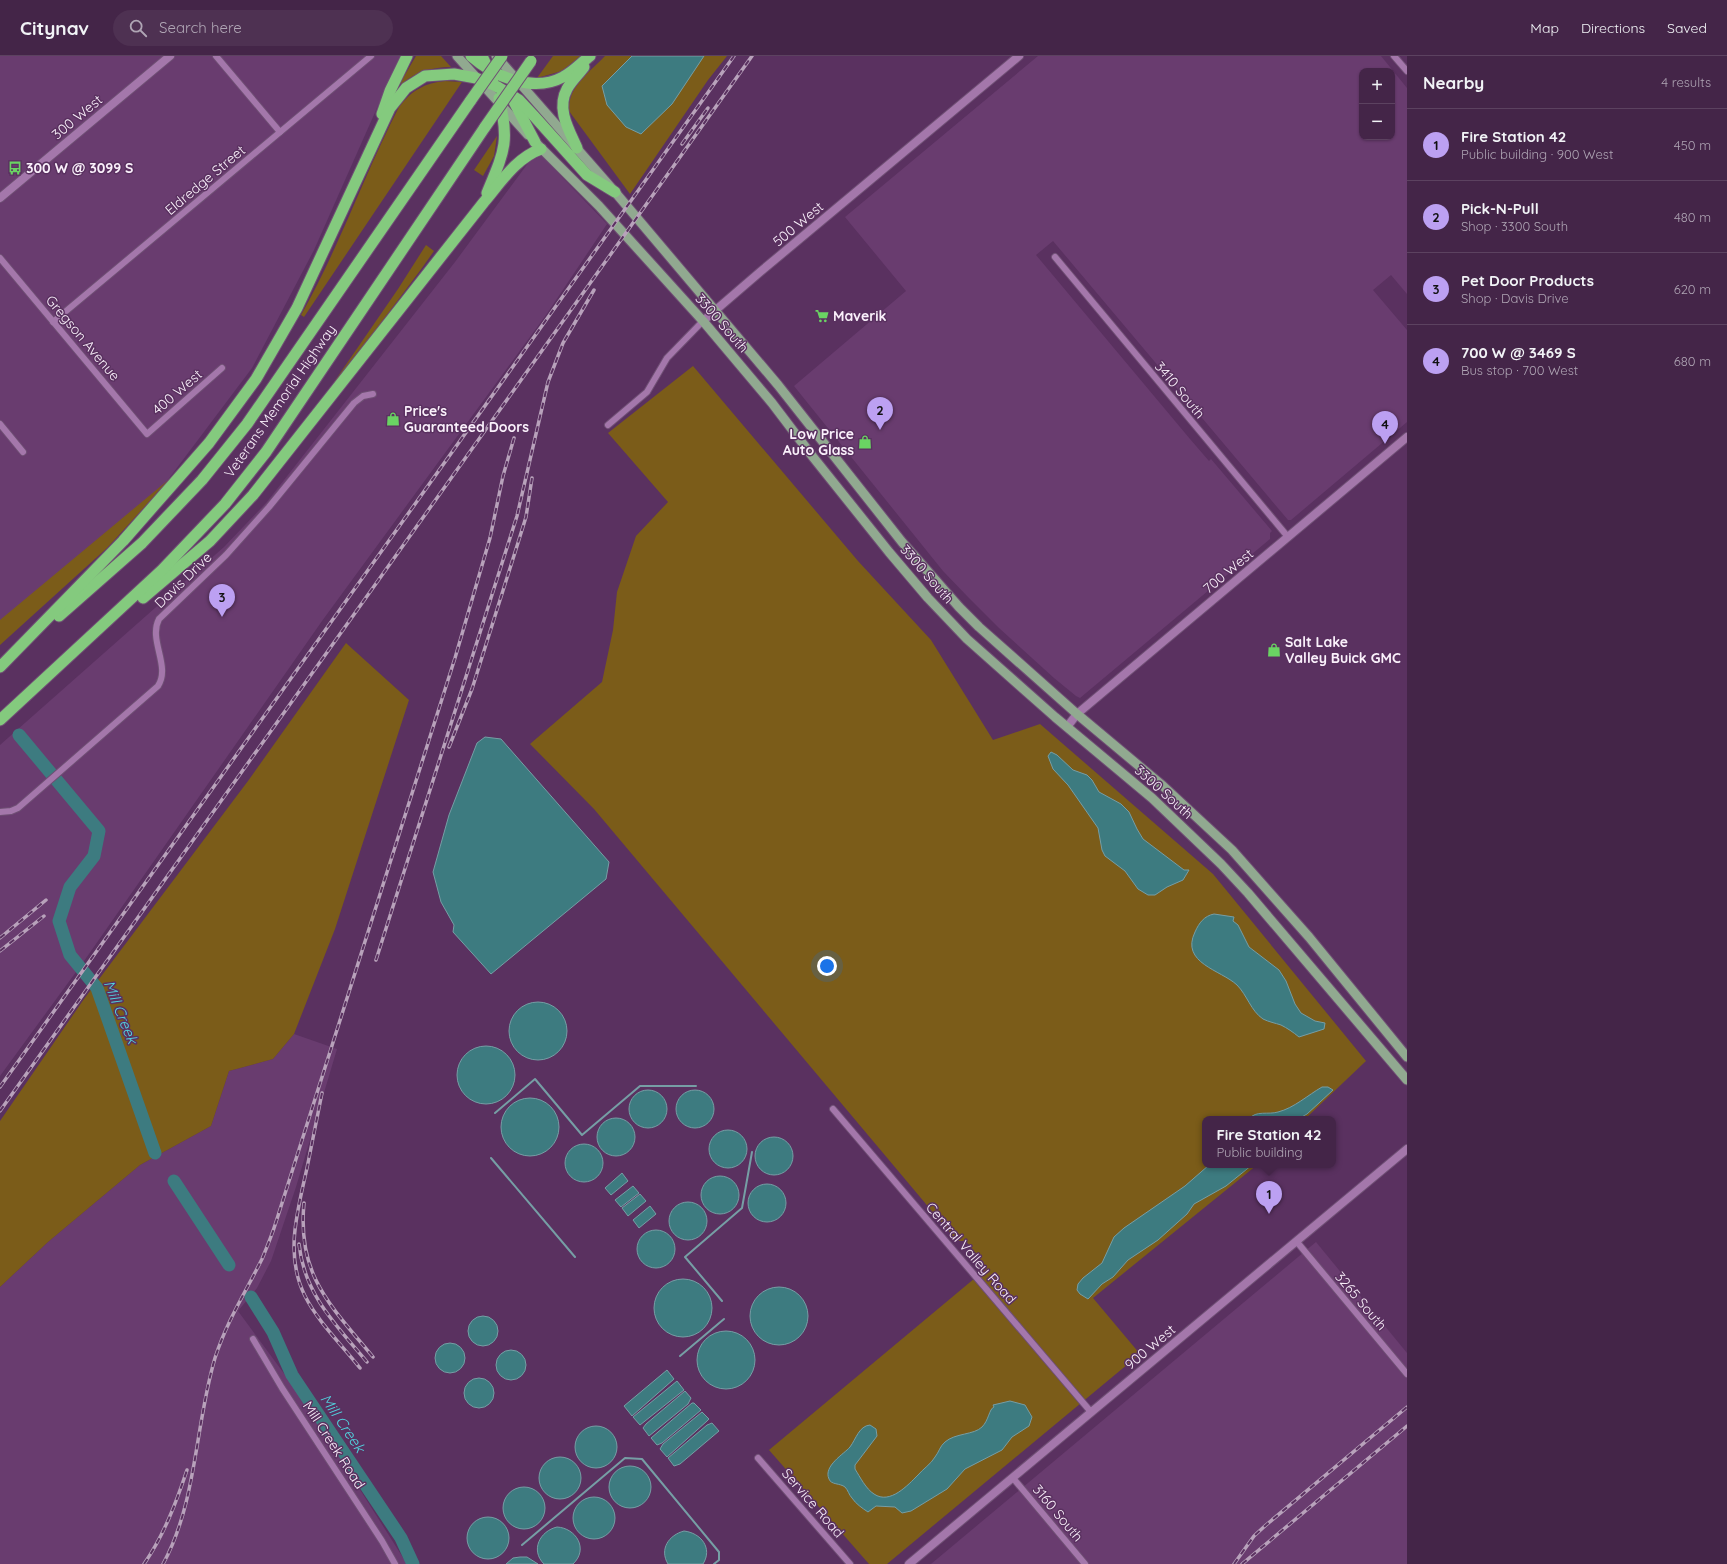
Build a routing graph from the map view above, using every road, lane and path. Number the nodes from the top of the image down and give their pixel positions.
1 (170, 56) edge
2 (216, 56) edge
3 (371, 56) edge
4 (407, 56) edge
5 (457, 56) edge
6 (471, 56) edge
7 (482, 56) edge
8 (592, 56) edge
9 (1018, 56) edge
10 (1394, 56) edge
11 (499, 57) edge
12 (533, 59) edge
13 (487, 67) junction
14 (1407, 71) edge
15 (502, 75) junction
16 (476, 78) junction
17 (518, 82) junction
18 (496, 86) junction
19 (509, 93) junction
20 (501, 106) junction
21 (280, 132) junction
22 (538, 145) junction
23 (577, 148) junction
24 (365, 159) junction
25 (615, 192) junction
26 (0, 198) edge
27 (484, 202) junction
28 (1055, 257) dead end
29 (0, 258) edge
30 (715, 310) junction
31 (703, 321) junction
32 (54, 322) junction
33 (222, 368) dead end
34 (373, 394) dead end
35 (0, 424) edge
36 (608, 425) dead end
37 (147, 434) joint
38 (1407, 437) edge
39 (23, 452) dead end
40 (1288, 537) junction
41 (0, 668) edge
42 (24, 699) junction
43 (1077, 714) junction
44 (0, 720) edge
45 (1067, 727) junction
46 (0, 812) edge
47 (1407, 1057) edge
48 (1407, 1080) edge
49 (833, 1109) dead end
50 (1407, 1150) edge
51 (1297, 1242) junction
52 (254, 1339) dead end
53 (1407, 1374) edge
54 (1091, 1412) junction
55 (758, 1458) dead end
56 (1013, 1478) junction
57 (395, 1564) edge
58 (850, 1564) edge
59 (909, 1564) edge
60 (1085, 1564) edge

1 - 26 main road, 300 West
2 - 21 street
3 - 21 street, Eldredge Street
4 - 24 highway
5 - 16 main road, 3300 South
6 - 13 highway
7 - 13 highway
8 - 17 highway
8 - 23 highway
9 - 30 main road, 500 West
10 - 14 street
11 - 15 highway
11 - 17 main road, 3300 South
11 - 41 highway, Veterans Memorial Highway, bridge
12 - 42 highway, Veterans Memorial Highway, bridge
13 - 15 highway
13 - 18 highway
15 - 17 highway
15 - 19 highway
16 - 18 highway
16 - 20 main road, 3300 South
16 - 24 highway
17 - 23 main road, 3300 South
18 - 19 highway
18 - 20 highway
19 - 22 highway
19 - 25 highway
20 - 22 main road, 3300 South
20 - 27 highway
21 - 32 street, Eldredge Street
22 - 27 highway
22 - 31 main road, 3300 South
23 - 25 main road, 3300 South
24 - 41 highway
25 - 30 main road, 3300 South
27 - 42 highway
28 - 40 street, 3410 South
29 - 32 street, Gregson Avenue
30 - 31 main road, 500 West
30 - 43 main road, 3300 South
31 - 36 street, 500 West
31 - 45 main road, 3300 South
32 - 37 street, Gregson Avenue
33 - 37 street, 400 West
34 - 46 street, Davis Drive
35 - 39 street
38 - 40 main road, 700 West
40 - 43 main road, 700 West
42 - 44 highway, Veterans Memorial Highway
43 - 45 main road, 700 West
43 - 47 main road, 3300 South
45 - 48 main road, 3300 South
49 - 54 street, Central Valley Road
50 - 51 main road, 900 West
51 - 53 street, 3265 South
51 - 54 main road, 900 West
52 - 57 street, Mill Creek Road
54 - 56 main road, 900 West
55 - 58 street, Service Road
56 - 59 main road, 900 West
56 - 60 street, 3160 South

